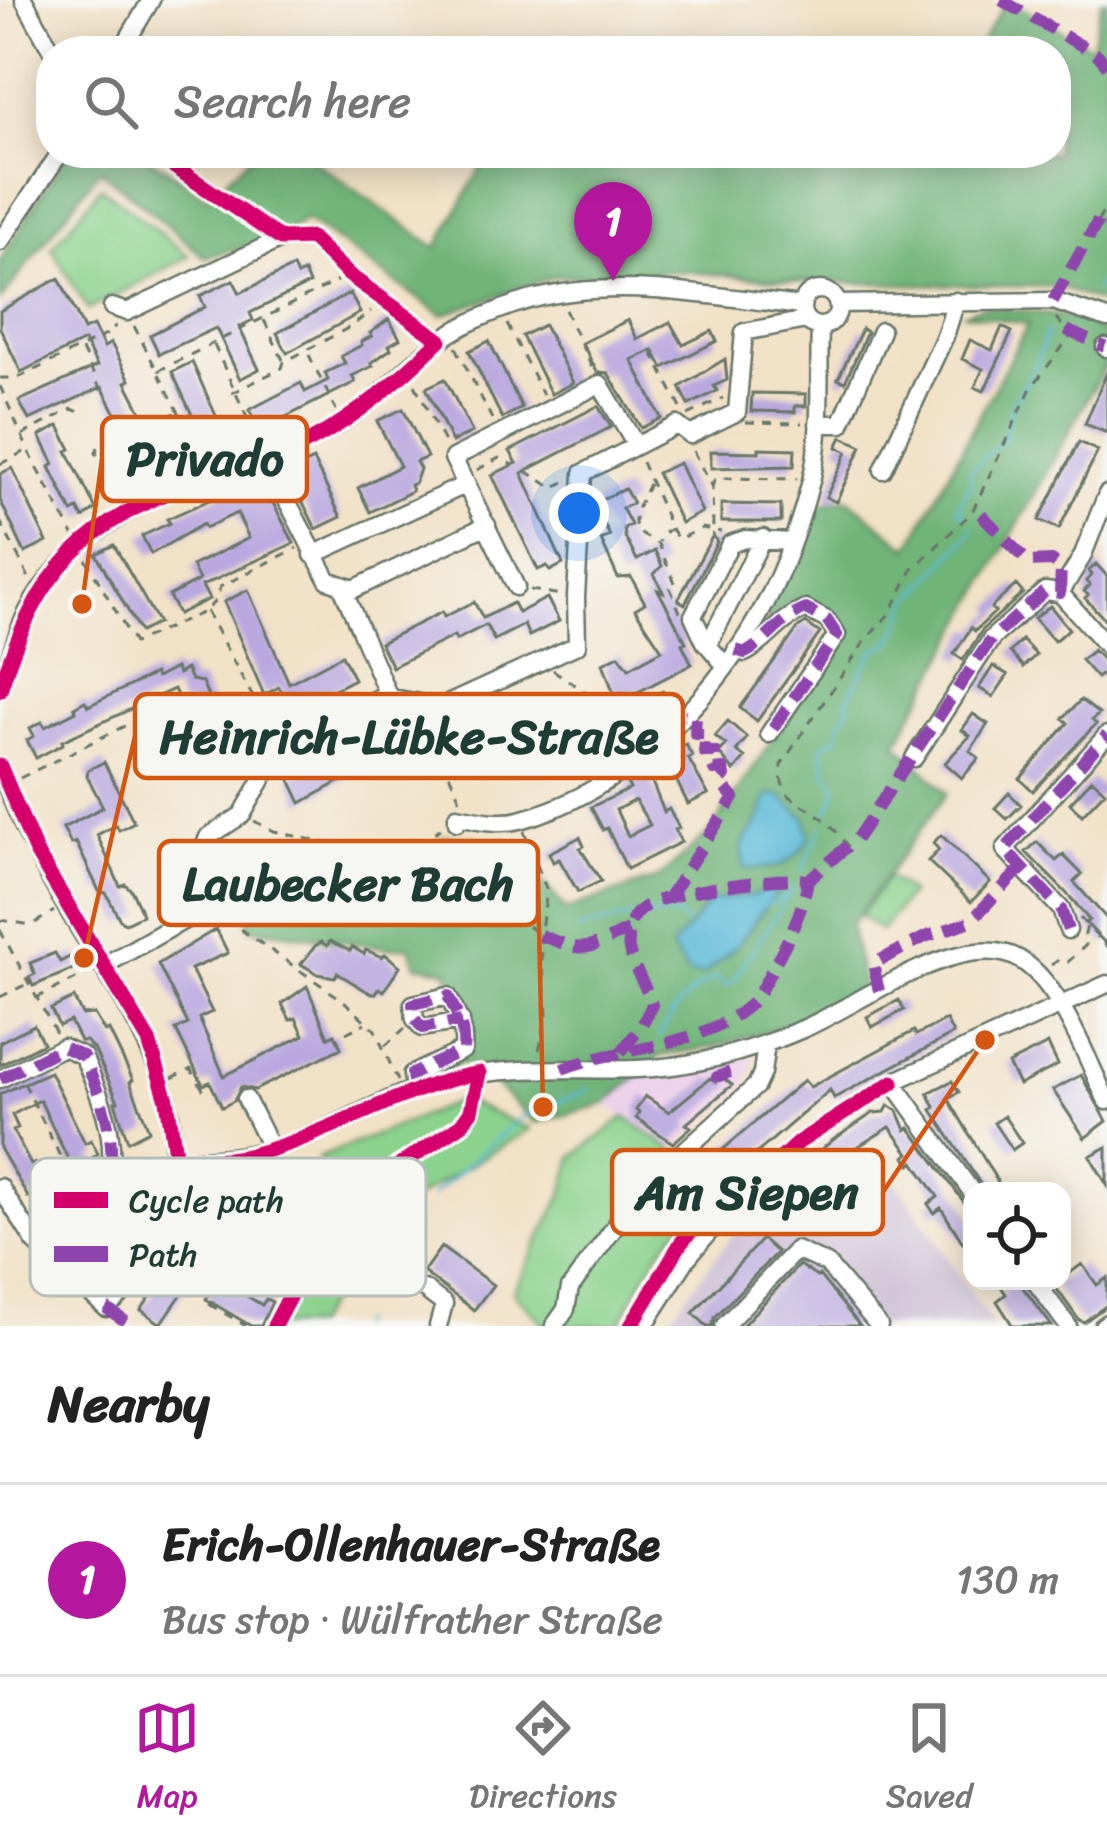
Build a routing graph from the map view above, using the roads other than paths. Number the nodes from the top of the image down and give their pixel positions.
1 (24, 0) edge
2 (151, 0) edge
3 (44, 36) edge
4 (130, 36) edge
5 (50, 168) edge
6 (176, 168) edge
7 (281, 239) junction
8 (0, 242) edge
9 (956, 301) junction
10 (838, 304) junction
11 (119, 309) road end
12 (809, 318) junction
13 (1107, 319) edge
14 (881, 331) dead end
15 (445, 337) junction
16 (818, 424) junction
17 (634, 444) junction
18 (266, 460) junction
19 (883, 470) dead end
20 (465, 480) junction
21 (1107, 494) edge
22 (487, 525) junction
23 (763, 538) junction
24 (790, 542) junction
25 (312, 549) junction
26 (342, 587) junction
27 (516, 587) road end
28 (1060, 593) junction
29 (707, 645) junction
30 (1107, 646) edge
31 (731, 658) junction
32 (386, 688) junction
33 (0, 690) edge
34 (769, 734) dead end
35 (1107, 735) edge
36 (914, 758) dead end
37 (0, 766) edge
38 (457, 819) road end
39 (1068, 930) road end
40 (103, 966) junction
41 (1107, 984) edge
42 (1060, 1008) junction
43 (461, 1021) junction
44 (766, 1044) junction
45 (479, 1073) junction
46 (9, 1075) edge
47 (893, 1082) junction
48 (409, 1091) junction
49 (246, 1099) dead end
50 (1107, 1101) edge
51 (272, 1149) junction
52 (112, 1158) edge
53 (176, 1158) edge
54 (210, 1158) edge
55 (410, 1158) edge
56 (965, 1182) edge
57 (0, 1187) edge
58 (30, 1234) edge
59 (426, 1290) edge
60 (1042, 1290) edge
61 (93, 1296) edge
62 (122, 1296) edge
63 (290, 1296) edge
64 (274, 1326) edge
65 (438, 1326) edge
66 (554, 1326) edge
67 (644, 1326) edge
68 (724, 1326) edge
69 (879, 1326) edge
70 (1068, 1326) edge

1 - 3 street
2 - 4 street
5 - 8 street
6 - 7 street
7 - 11 street
7 - 15 street
9 - 10 street
9 - 13 street
9 - 19 street
10 - 12 street
10 - 12 street
12 - 15 street
12 - 16 street
12 - 17 street
14 - 16 street
15 - 18 street
16 - 24 street
17 - 20 street
17 - 32 street
18 - 25 street
18 - 33 street
20 - 22 street
20 - 25 street
21 - 28 street
22 - 26 street
22 - 27 street
23 - 24 street
23 - 29 street
23 - 29 street
24 - 31 street
25 - 26 street
26 - 32 street
28 - 30 street
28 - 36 street
29 - 31 street
31 - 34 street
31 - 38 street
32 - 40 street
35 - 39 street
37 - 40 street
40 - 53 street
41 - 42 street
42 - 44 street
42 - 47 street
42 - 50 street
43 - 43 street
43 - 48 street
44 - 45 street
44 - 66 street
45 - 48 street
45 - 55 street
46 - 52 street
47 - 56 street
47 - 67 street
48 - 51 street
49 - 51 street
51 - 54 street
57 - 58 street
59 - 65 street
60 - 70 street
61 - 62 street
63 - 64 street
68 - 69 street

